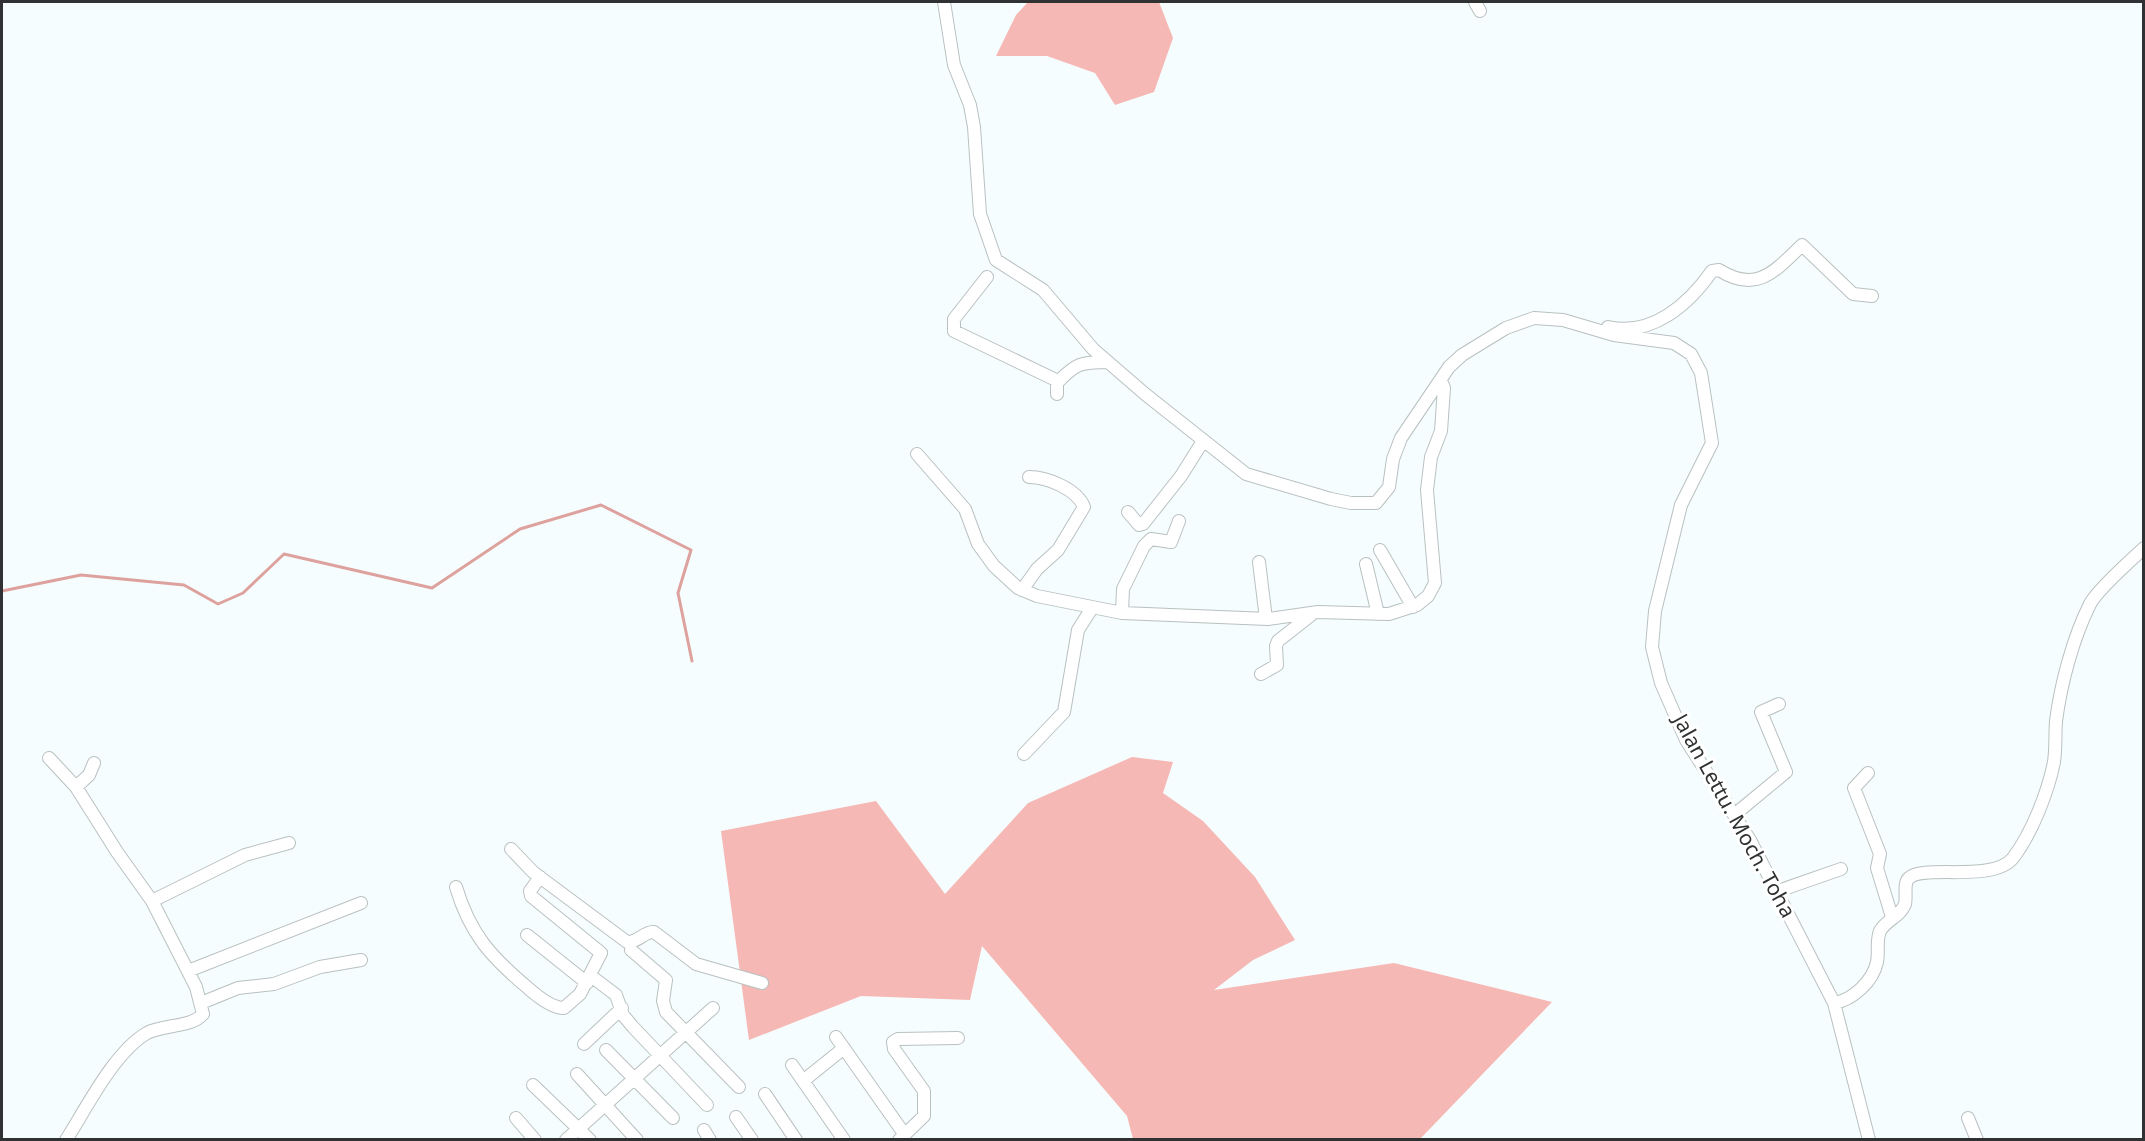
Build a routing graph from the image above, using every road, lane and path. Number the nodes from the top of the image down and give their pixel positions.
1 (944, 2) edge
2 (987, 277) dead end
3 (1872, 296) dead end
4 (1543, 318) junction
5 (1108, 362) junction
6 (1441, 380) junction
7 (1058, 381) junction
8 (1057, 394) dead end
9 (1203, 441) junction
10 (917, 454) dead end
11 (1029, 477) dead end
12 (1128, 512) dead end
13 (1179, 521) dead end
14 (2144, 548) edge
15 (1380, 550) dead end
16 (1259, 562) dead end
17 (1366, 564) dead end
18 (1022, 590) junction
19 (1411, 604) junction
20 (1122, 607) junction
21 (1092, 608) junction
22 (1377, 609) junction
23 (1315, 613) junction
24 (1266, 614) junction
25 (1261, 674) dead end
26 (1779, 704) dead end
27 (1024, 754) dead end
28 (49, 758) dead end
29 (94, 763) dead end
30 (1868, 773) dead end
31 (76, 787) junction
32 (1734, 815) junction
33 (289, 843) dead end
34 (511, 849) dead end
35 (1841, 869) dead end
36 (540, 877) junction
37 (456, 887) dead end
38 (1778, 891) junction
39 (152, 901) junction
40 (361, 903) dead end
41 (1892, 917) junction
42 (526, 935) dead end
43 (631, 950) dead end
44 (361, 960) dead end
45 (188, 971) junction
46 (589, 979) junction
47 (762, 983) dead end
48 (201, 1003) junction
49 (1834, 1003) junction
50 (622, 1008) junction
51 (713, 1008) dead end
52 (687, 1033) junction
53 (836, 1037) dead end
54 (958, 1038) dead end
55 (584, 1044) dead end
56 (844, 1048) junction
57 (606, 1050) dead end
58 (660, 1056) junction
59 (792, 1065) dead end
60 (577, 1074) dead end
61 (633, 1078) junction
62 (803, 1082) junction
63 (533, 1085) dead end
64 (739, 1087) dead end
65 (765, 1094) dead end
66 (604, 1104) junction
67 (708, 1105) dead end
68 (736, 1117) dead end
69 (516, 1118) dead end
70 (673, 1118) dead end
71 (1968, 1118) dead end
72 (579, 1128) junction
73 (902, 1137) edge
74 (66, 1140) edge
75 (535, 1140) edge
76 (566, 1140) edge
77 (590, 1140) edge
78 (637, 1140) edge
79 (752, 1140) edge
80 (796, 1140) edge
81 (844, 1140) edge
82 (1869, 1140) edge
83 (1977, 1140) edge

1 - 5 street, Jalan Lettu. Moch. Toha
2 - 7 street
3 - 4 street
4 - 6 street, Jalan Lettu. Moch. Toha
4 - 32 street, Jalan Lettu. Moch. Toha
5 - 7 street
5 - 9 street, Jalan Lettu. Moch. Toha
6 - 9 street, Jalan Lettu. Moch. Toha
6 - 19 street
7 - 8 street
9 - 12 street
10 - 18 street
11 - 18 street
13 - 20 street
14 - 41 street
15 - 19 street
16 - 24 street
17 - 22 street
18 - 21 street
19 - 22 street
20 - 21 street
20 - 24 street
21 - 27 street
22 - 23 street
23 - 24 street
23 - 25 street
26 - 32 street
28 - 31 street
29 - 31 street
30 - 41 street
31 - 39 street
32 - 38 street, Jalan Lettu. Moch. Toha
33 - 39 street
34 - 36 street
35 - 38 street
36 - 46 street
36 - 47 street
37 - 46 street
38 - 49 street, Jalan Lettu. Moch. Toha
39 - 45 street
40 - 45 street
41 - 49 street
42 - 46 street
43 - 52 street
44 - 48 street
45 - 48 street
46 - 50 street
48 - 74 street
49 - 82 street, Jalan Lettu. Moch. Toha
50 - 55 street
50 - 58 street
51 - 52 street
52 - 58 street
52 - 64 street
53 - 56 street
54 - 73 street
56 - 62 street
56 - 73 street
57 - 61 street
58 - 61 street
58 - 67 street
59 - 62 street
60 - 66 street
61 - 66 street
61 - 70 street
62 - 81 street
63 - 72 street
65 - 80 street
66 - 72 street
66 - 78 street
68 - 79 street
69 - 75 street
71 - 83 street
72 - 76 street
72 - 77 street

